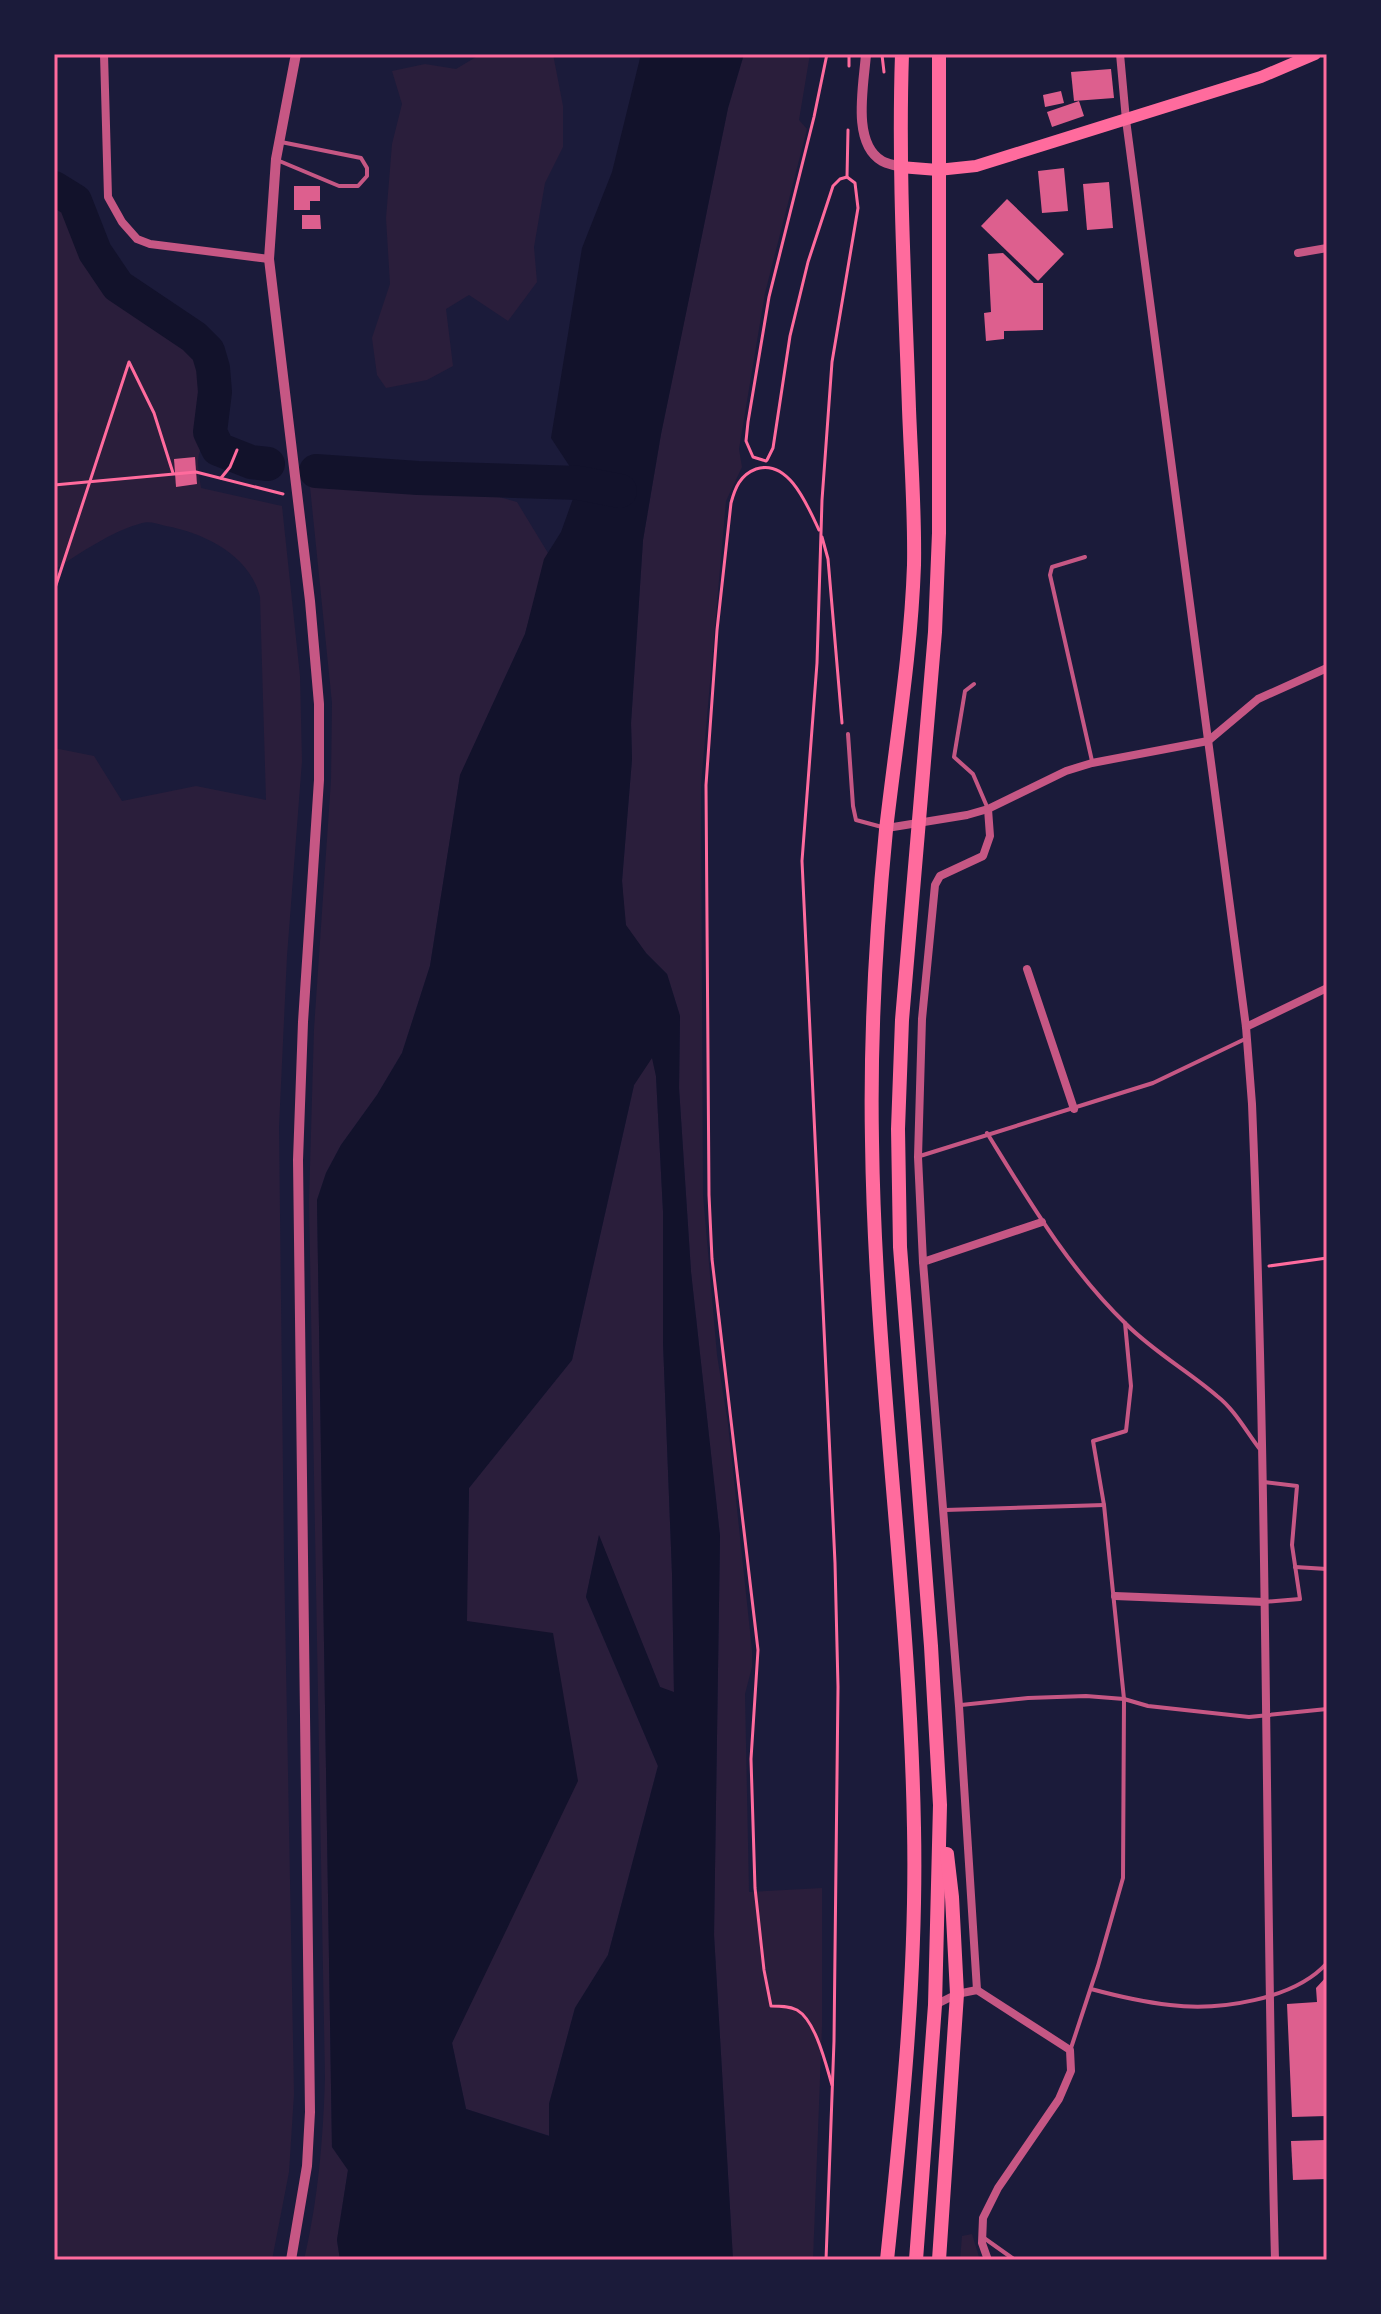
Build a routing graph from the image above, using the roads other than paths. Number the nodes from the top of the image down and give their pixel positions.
1 (104, 54) edge
2 (296, 54) edge
3 (866, 54) edge
4 (902, 54) edge
5 (939, 54) edge
6 (1120, 54) edge
7 (1315, 54) edge
8 (1126, 120) junction
9 (278, 142) junction
10 (276, 159) junction
11 (900, 167) junction
12 (938, 170) junction
13 (1327, 248) edge
14 (1298, 253) dead end
15 (269, 259) junction
16 (1085, 557) dead end
17 (1327, 668) edge
18 (974, 684) dead end
19 (848, 734) road end
20 (1208, 741) junction
21 (1092, 763) junction
22 (988, 809) junction
23 (920, 824) junction
24 (887, 828) junction
25 (1027, 969) dead end
26 (1327, 988) edge
27 (1246, 1027) junction
28 (1248, 1038) junction
29 (1074, 1109) junction
30 (987, 1133) junction
31 (918, 1157) junction
32 (1042, 1222) junction
33 (923, 1262) junction
34 (1125, 1323) junction
35 (1261, 1449) junction
36 (1261, 1481) junction
37 (1104, 1505) junction
38 (943, 1510) junction
39 (1295, 1567) junction
40 (1327, 1569) edge
41 (1115, 1596) junction
42 (1264, 1602) junction
43 (1124, 1699) junction
44 (959, 1706) junction
45 (1327, 1709) edge
46 (1267, 1715) junction
47 (940, 1805) junction
48 (1327, 1963) edge
49 (1091, 1989) junction
50 (977, 1990) junction
51 (957, 1994) junction
52 (1268, 1997) junction
53 (935, 2005) junction
54 (1070, 2050) junction
55 (982, 2237) junction
56 (291, 2260) edge
57 (887, 2260) edge
58 (916, 2260) edge
59 (939, 2260) edge
60 (988, 2260) edge
61 (1015, 2260) edge
62 (1275, 2260) edge

1 - 15 street
2 - 9 street
3 - 11 street
4 - 11 highway
5 - 12 highway
6 - 8 street
7 - 8 main road
8 - 12 main road
8 - 20 street
9 - 10 street
9 - 10 lane
10 - 15 street
11 - 12 main road
11 - 24 highway
12 - 23 highway
13 - 14 street
15 - 56 street
16 - 21 lane
17 - 20 street
18 - 22 lane
19 - 24 lane
20 - 21 street
20 - 27 street
21 - 22 street
22 - 23 street
22 - 31 street
23 - 24 street
23 - 47 highway
24 - 57 highway
25 - 29 street
26 - 27 street
27 - 28 street
28 - 29 lane
28 - 35 street
29 - 30 lane
30 - 31 lane
30 - 32 lane
31 - 33 street
32 - 33 street
32 - 34 lane
33 - 38 street
34 - 35 lane
34 - 37 lane
35 - 36 street
36 - 39 lane
36 - 42 street
37 - 38 lane
37 - 41 lane
38 - 44 street
39 - 40 lane
39 - 42 lane
41 - 42 street
41 - 43 lane
42 - 46 street
43 - 44 lane
43 - 46 lane
43 - 49 lane
44 - 50 street
45 - 46 lane
46 - 52 street
47 - 51 highway
47 - 53 highway
48 - 52 lane
49 - 52 lane
49 - 54 lane
50 - 51 street
50 - 54 street
51 - 53 street
51 - 59 highway
52 - 62 street
53 - 58 highway
54 - 55 street
55 - 60 street
55 - 61 lane

